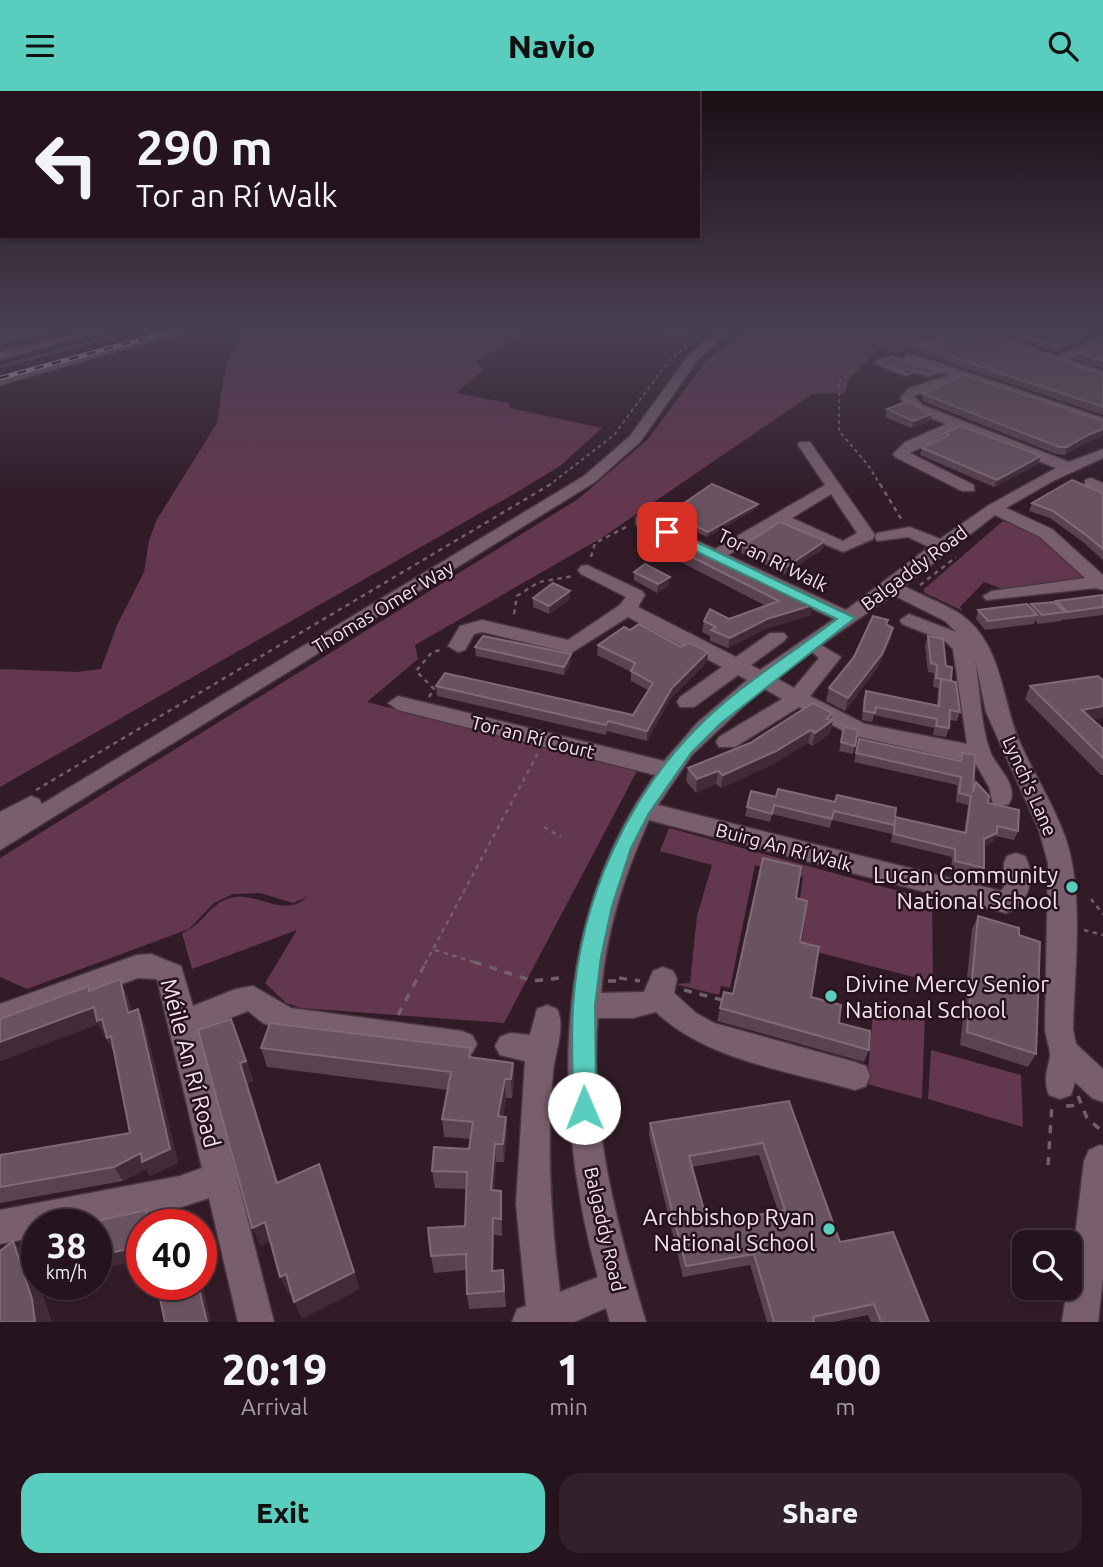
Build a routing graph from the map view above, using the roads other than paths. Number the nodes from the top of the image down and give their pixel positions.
1 (660, 386) edge
2 (672, 386) edge
3 (928, 386) edge
4 (996, 386) edge
5 (1103, 423) edge
6 (958, 424) junction
7 (805, 445) dead end
8 (1103, 453) edge
9 (1068, 467) junction
10 (834, 486) junction
11 (968, 488) dead end
12 (995, 509) junction
13 (779, 518) junction
14 (642, 521) road end
15 (883, 537) dead end
16 (941, 547) junction
17 (715, 555) junction
18 (587, 570) road end
19 (1101, 583) edge
20 (892, 587) junction
21 (992, 596) dead end
22 (627, 609) junction
23 (914, 610) junction
24 (847, 618) junction
25 (777, 637) dead end
26 (458, 646) road end
27 (821, 651) dead end
28 (733, 667) junction
29 (762, 682) junction
30 (796, 700) junction
31 (687, 702) dead end
32 (398, 703) dead end
33 (727, 742) dead end
34 (979, 751) junction
35 (668, 771) junction
36 (1001, 798) dead end
37 (642, 809) junction
38 (0, 824) edge
39 (0, 841) edge
40 (1016, 863) dead end
41 (584, 1005) junction
42 (2, 1010) edge
43 (547, 1018) dead end
44 (184, 1023) junction
45 (462, 1044) edge
46 (855, 1076) dead end
47 (1091, 1096) edge
48 (221, 1178) junction
49 (1100, 1178) edge
50 (0, 1227) edge
51 (616, 1287) junction
52 (540, 1320) edge
53 (256, 1322) edge
54 (628, 1322) edge
55 (1080, 1322) edge

1 - 38 street, Thomas Omer Way
2 - 39 street, Thomas Omer Way
3 - 6 street
4 - 5 street
6 - 9 street
6 - 11 street
7 - 10 street
8 - 9 street, Balgaddy Road
9 - 12 street, Balgaddy Road
10 - 13 street
10 - 13 street
12 - 16 street, Balgaddy Road
12 - 19 street
13 - 17 street
14 - 17 street, Tor an Rí Walk
15 - 16 street
16 - 20 street, Balgaddy Road
17 - 24 street, Tor an Rí Walk
18 - 22 street
19 - 21 street
20 - 23 street
20 - 24 street, Balgaddy Road
22 - 26 street
22 - 28 street
23 - 34 street
23 - 47 street, Lynch's Lane
24 - 29 street, Balgaddy Road
25 - 28 street
27 - 30 street
28 - 29 street
28 - 31 street
29 - 30 street
29 - 35 street, Balgaddy Road
30 - 33 street
30 - 34 street
32 - 35 street, Tor an Rí Court
34 - 36 street
35 - 37 street, Balgaddy Road
37 - 40 street, Buirg An Rí Walk
37 - 41 street, Balgaddy Road
41 - 46 street
41 - 51 street, Balgaddy Road
42 - 44 street, Méile An Rí Road
43 - 52 street
44 - 45 street
44 - 48 street, Méile An Rí Road
48 - 50 street
48 - 53 street, Méile An Rí Road
49 - 55 street
51 - 52 street
51 - 54 street, Balgaddy Road

